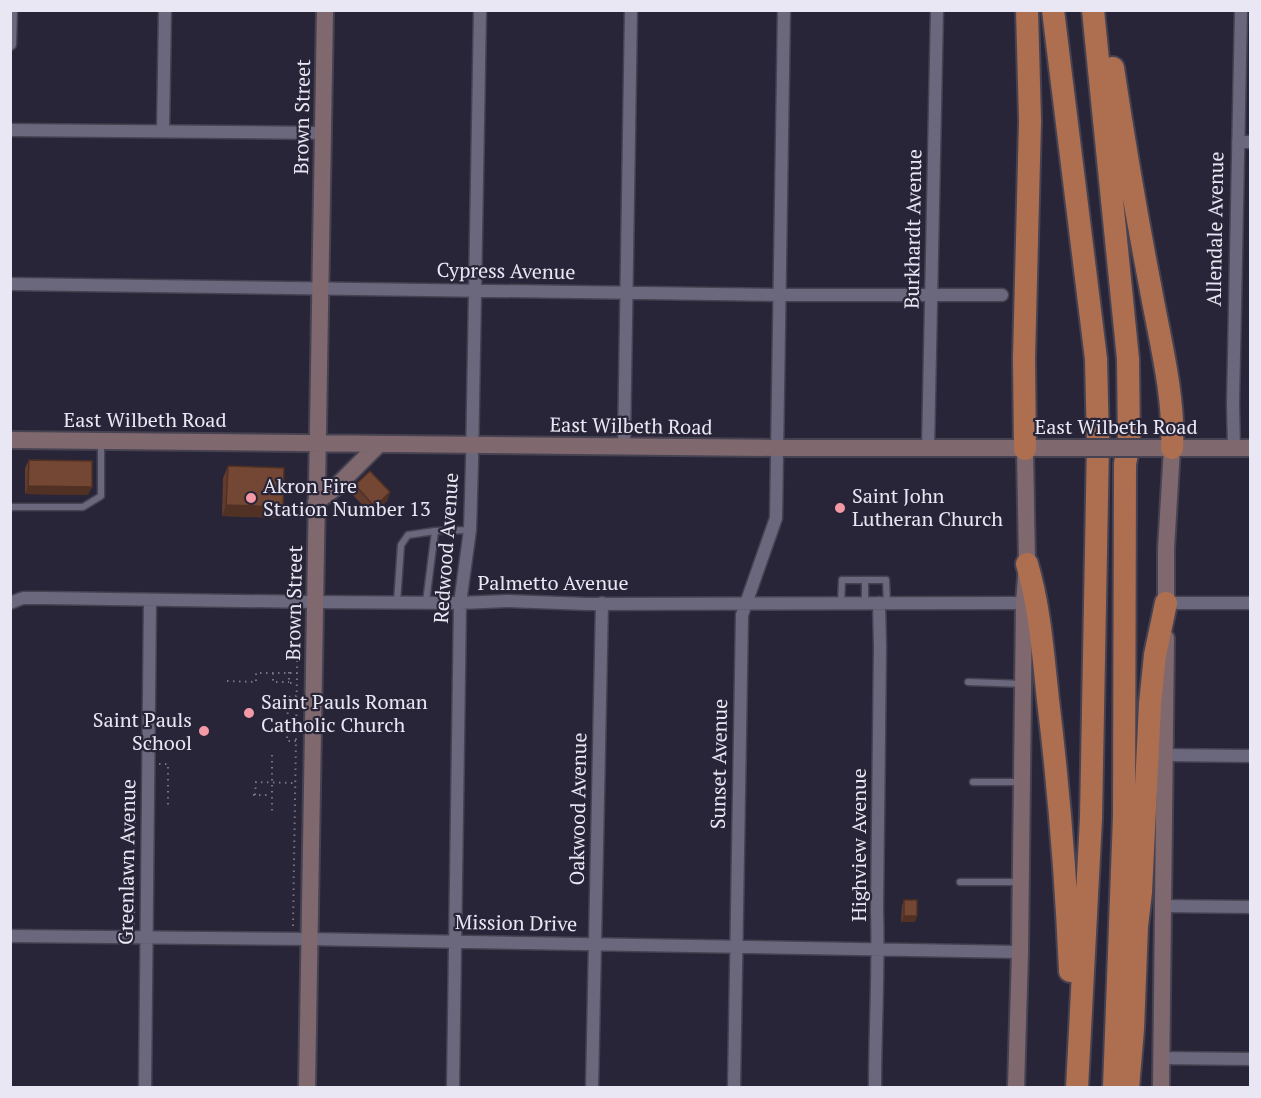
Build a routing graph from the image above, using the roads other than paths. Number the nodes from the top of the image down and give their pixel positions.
1 (11, 10) edge
2 (165, 10) edge
3 (325, 10) edge
4 (480, 10) edge
5 (631, 10) edge
6 (784, 10) edge
7 (937, 10) edge
8 (1027, 10) edge
9 (1053, 10) edge
10 (1093, 10) edge
11 (1104, 10) edge
12 (1240, 10) edge
13 (10, 44) edge
14 (10, 130) edge
15 (163, 131) junction
16 (322, 133) junction
17 (1244, 142) edge
18 (10, 284) edge
19 (320, 288) junction
20 (475, 290) junction
21 (627, 292) junction
22 (778, 295) junction
23 (930, 295) junction
24 (1002, 295) dead end
25 (10, 440) edge
26 (101, 441) junction
27 (318, 443) junction
28 (379, 444) junction
29 (473, 445) junction
30 (624, 446) junction
31 (776, 448) junction
32 (1172, 448) junction
33 (1242, 448) edge
34 (928, 449) junction
35 (1025, 449) junction
36 (316, 502) junction
37 (10, 507) edge
38 (470, 530) junction
39 (435, 531) junction
40 (1027, 564) junction
41 (866, 580) junction
42 (150, 601) junction
43 (315, 602) junction
44 (745, 602) junction
45 (10, 603) edge
46 (397, 603) junction
47 (426, 603) junction
48 (460, 603) junction
49 (602, 603) junction
50 (841, 603) junction
51 (866, 603) junction
52 (883, 603) junction
53 (1024, 603) junction
54 (1166, 603) junction
55 (1251, 603) edge
56 (968, 682) dead end
57 (1023, 684) junction
58 (1165, 754) junction
59 (1251, 756) edge
60 (973, 782) dead end
61 (1021, 782) junction
62 (960, 882) dead end
63 (1020, 882) junction
64 (1163, 906) junction
65 (1251, 907) edge
66 (10, 936) edge
67 (146, 937) junction
68 (309, 939) junction
69 (454, 942) junction
70 (595, 944) junction
71 (735, 946) junction
72 (879, 949) junction
73 (1020, 952) junction
74 (1162, 1058) junction
75 (1251, 1059) edge
76 (145, 1088) edge
77 (307, 1088) edge
78 (453, 1088) edge
79 (592, 1088) edge
80 (734, 1088) edge
81 (874, 1088) edge
82 (1016, 1088) edge
83 (1076, 1088) edge
84 (1114, 1088) edge
85 (1128, 1088) edge
86 (1161, 1088) edge

1 - 13 street
2 - 15 street
3 - 16 main road, Brown Street
4 - 20 street, Redwood Avenue
5 - 21 street
6 - 22 street, Sunset Avenue
7 - 23 street, Burkhardt Avenue
8 - 35 highway
9 - 83 highway
10 - 84 highway
11 - 32 highway
12 - 17 street, Allendale Avenue
14 - 15 street
15 - 16 street
16 - 19 main road, Brown Street
17 - 33 street, Allendale Avenue
18 - 19 street, Cypress Avenue
19 - 20 street, Cypress Avenue
19 - 27 main road, Brown Street
20 - 21 street, Cypress Avenue
20 - 29 street, Redwood Avenue
21 - 22 street, Cypress Avenue
21 - 30 street
22 - 23 street, Cypress Avenue
22 - 31 street, Sunset Avenue
23 - 24 street, Cypress Avenue
23 - 34 street, Burkhardt Avenue
25 - 26 main road, East Wilbeth Road
26 - 27 main road, East Wilbeth Road
26 - 37 lane
27 - 28 main road, East Wilbeth Road
27 - 36 main road, Brown Street
28 - 29 main road, East Wilbeth Road
28 - 36 main road
29 - 30 main road, East Wilbeth Road
29 - 38 street, Redwood Avenue
30 - 31 main road, East Wilbeth Road
31 - 34 main road, East Wilbeth Road
31 - 44 street, Sunset Avenue
32 - 33 main road, East Wilbeth Road
32 - 35 main road, East Wilbeth Road, bridge
32 - 54 main road
34 - 35 main road, East Wilbeth Road
35 - 40 main road
36 - 43 main road, Brown Street
38 - 39 lane
38 - 48 street, Redwood Avenue
39 - 46 lane
39 - 47 lane
40 - 53 main road
40 - 83 highway
41 - 50 lane
41 - 51 lane
41 - 52 lane
42 - 43 street, Palmetto Avenue
42 - 45 street, Palmetto Avenue
42 - 67 street, Greenlawn Avenue
43 - 46 street, Palmetto Avenue
43 - 68 main road, Brown Street
44 - 49 street, Palmetto Avenue
44 - 50 street, Palmetto Avenue
44 - 71 street, Sunset Avenue
46 - 47 street, Palmetto Avenue
47 - 48 street, Palmetto Avenue
48 - 49 street, Palmetto Avenue
48 - 69 street, Redwood Avenue
49 - 70 street, Oakwood Avenue
50 - 51 street, Palmetto Avenue
51 - 52 street, Palmetto Avenue
52 - 53 street, Palmetto Avenue
52 - 72 street, Highview Avenue
53 - 57 main road
54 - 55 street
54 - 58 main road
54 - 85 highway
56 - 57 lane
57 - 61 main road
58 - 59 street
58 - 64 main road
60 - 61 lane
61 - 63 main road
62 - 63 lane
63 - 73 main road
64 - 65 street
64 - 74 main road
66 - 67 street, Mission Drive
67 - 68 street, Mission Drive
67 - 76 street, Greenlawn Avenue
68 - 69 street, Mission Drive
68 - 77 main road, Brown Street
69 - 70 street, Mission Drive
69 - 78 street, Redwood Avenue
70 - 71 street, Mission Drive
70 - 79 street, Oakwood Avenue
71 - 72 street, Mission Drive
71 - 80 street, Sunset Avenue
72 - 73 street, Mission Drive
72 - 81 street, Highview Avenue
73 - 82 main road
74 - 75 street
74 - 86 main road

